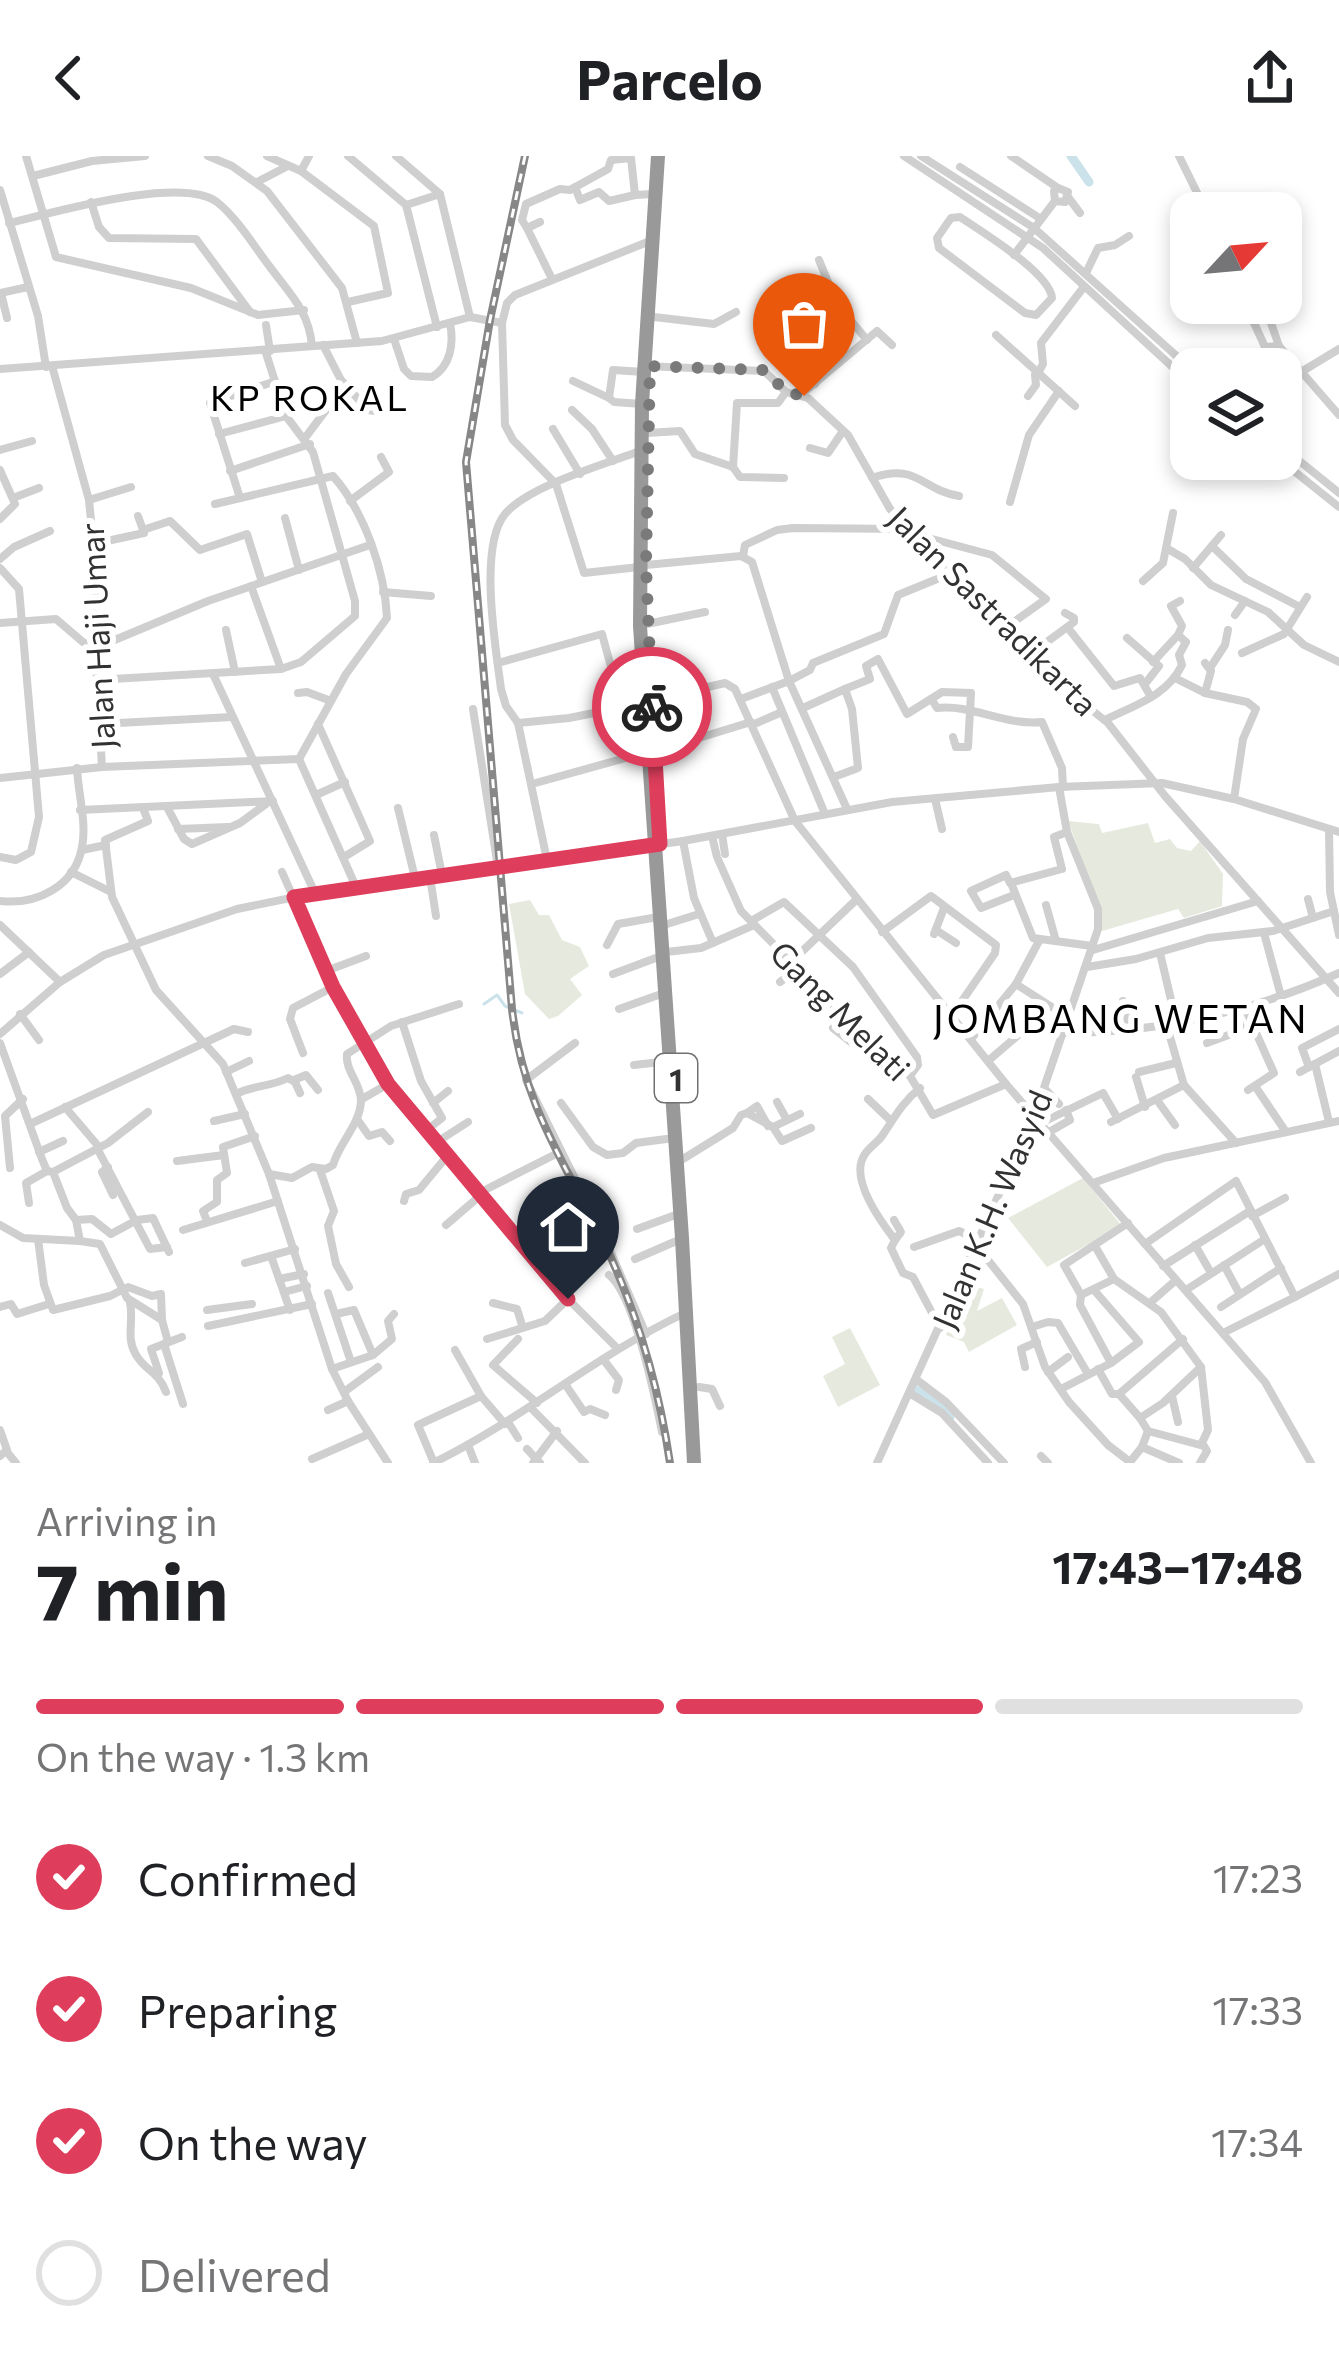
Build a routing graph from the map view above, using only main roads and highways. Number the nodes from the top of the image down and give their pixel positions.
1 (661, 156) edge
2 (654, 239) junction
3 (646, 368) junction
4 (642, 566) junction
5 (646, 663) junction
6 (648, 702) junction
7 (656, 845) junction
8 (663, 954) junction
9 (690, 1312) junction
10 (697, 1463) edge

1 - 2 highway, 1
1 - 2 highway, 1
2 - 3 highway, 1
2 - 3 highway, 1
3 - 4 highway, 1
3 - 4 highway, 1
4 - 5 highway, 1
4 - 5 highway, 1
5 - 6 highway, 1
6 - 7 highway, 1
6 - 7 highway, 1
7 - 8 highway, 1
8 - 9 highway, 1
8 - 9 highway, 1
9 - 10 highway, 1
9 - 10 highway, 1

